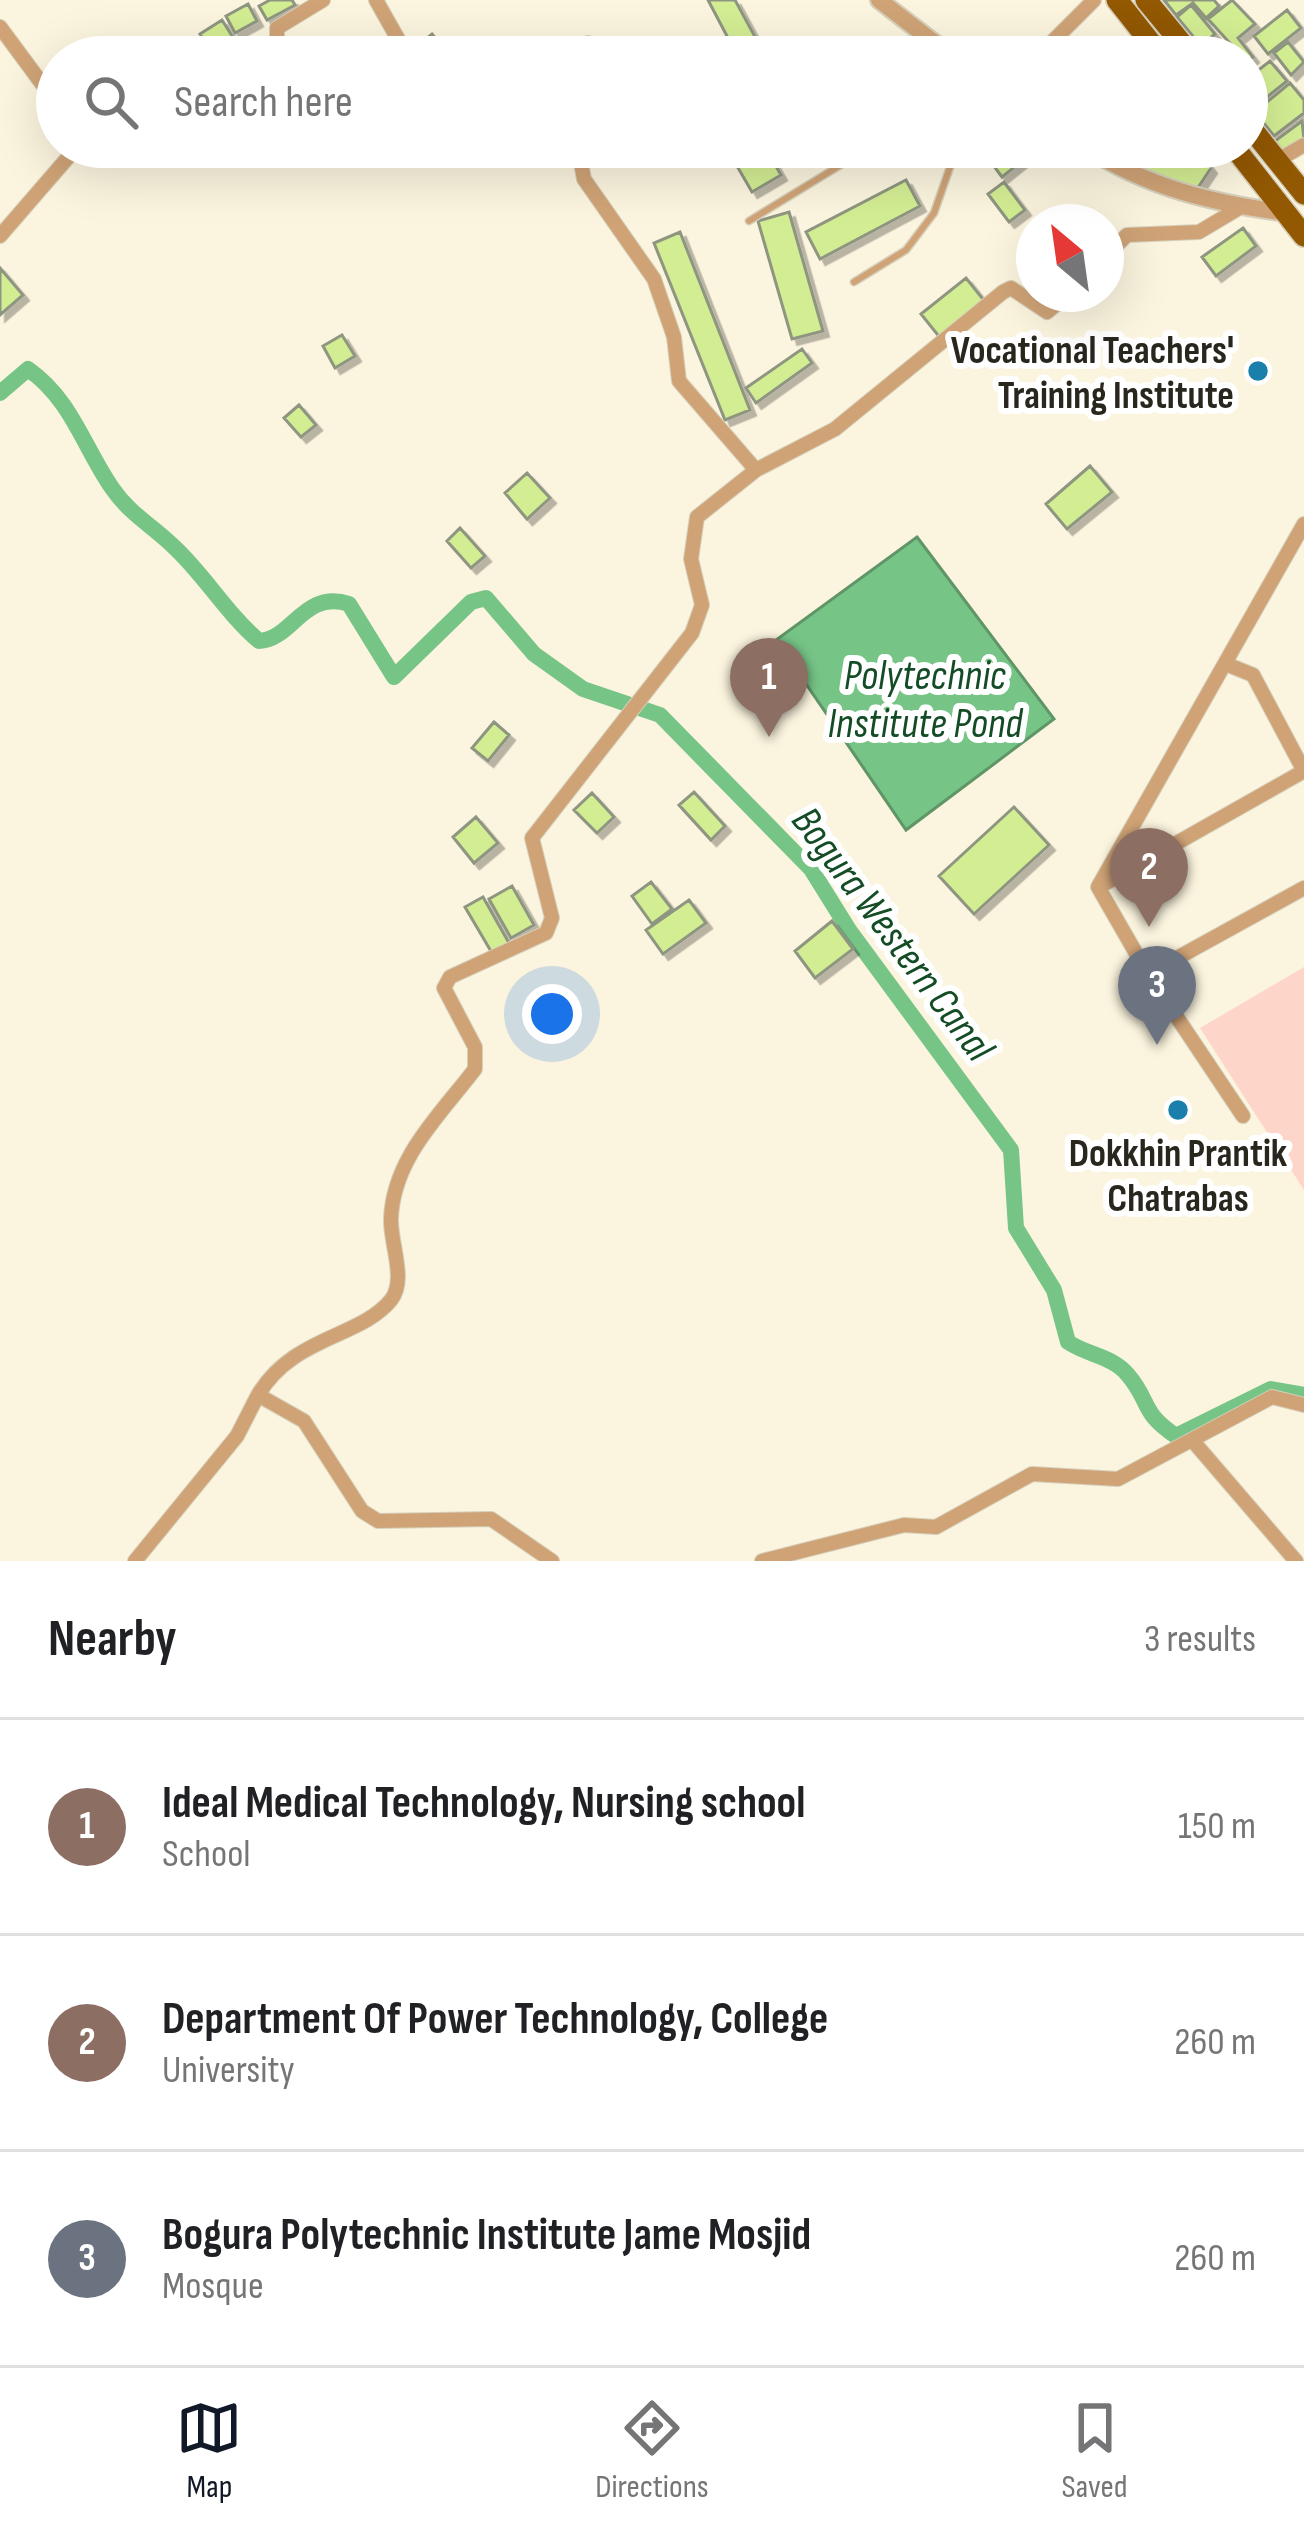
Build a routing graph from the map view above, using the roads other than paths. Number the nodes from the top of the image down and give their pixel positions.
1 (323, 0) edge
2 (376, 0) edge
3 (880, 0) edge
4 (1094, 0) edge
5 (1117, 0) edge
6 (1146, 0) edge
7 (0, 27) edge
8 (278, 36) edge
9 (396, 36) edge
10 (926, 36) edge
11 (1058, 36) edge
12 (1145, 36) edge
13 (1176, 36) edge
14 (36, 76) edge
15 (1304, 145) edge
16 (1268, 148) edge
17 (1278, 160) junction
18 (59, 168) edge
19 (582, 168) edge
20 (835, 168) edge
21 (950, 168) edge
22 (1123, 168) edge
23 (1251, 168) edge
24 (1304, 194) edge
25 (1241, 207) junction
26 (1286, 213) junction
27 (748, 220) dead end
28 (0, 236) edge
29 (1304, 236) edge
30 (1124, 238) edge
31 (854, 282) dead end
32 (1016, 291) edge
33 (756, 470) junction
34 (1304, 524) edge
35 (1226, 664) junction
36 (1304, 771) edge
37 (1098, 887) junction
38 (1304, 888) edge
39 (1148, 974) junction
40 (1243, 1116) dead end
41 (258, 1395) junction
42 (1304, 1405) edge
43 (1192, 1440) junction
44 (135, 1561) edge
45 (552, 1561) edge
46 (762, 1561) edge
47 (1296, 1561) edge

1 - 8 street
2 - 9 street
3 - 10 street
4 - 11 street
5 - 12 highway
6 - 13 highway
7 - 14 street
15 - 17 street
16 - 17 highway
17 - 24 highway
18 - 28 street
19 - 33 street
20 - 27 lane
21 - 31 lane
22 - 25 street
23 - 26 highway
25 - 26 street
25 - 30 street
26 - 29 highway
32 - 33 street
33 - 41 street
34 - 35 street
35 - 36 street
35 - 37 street
36 - 37 street
37 - 39 street
38 - 39 street
39 - 40 street
41 - 44 street
41 - 45 street
42 - 43 street
43 - 46 street
43 - 47 street

